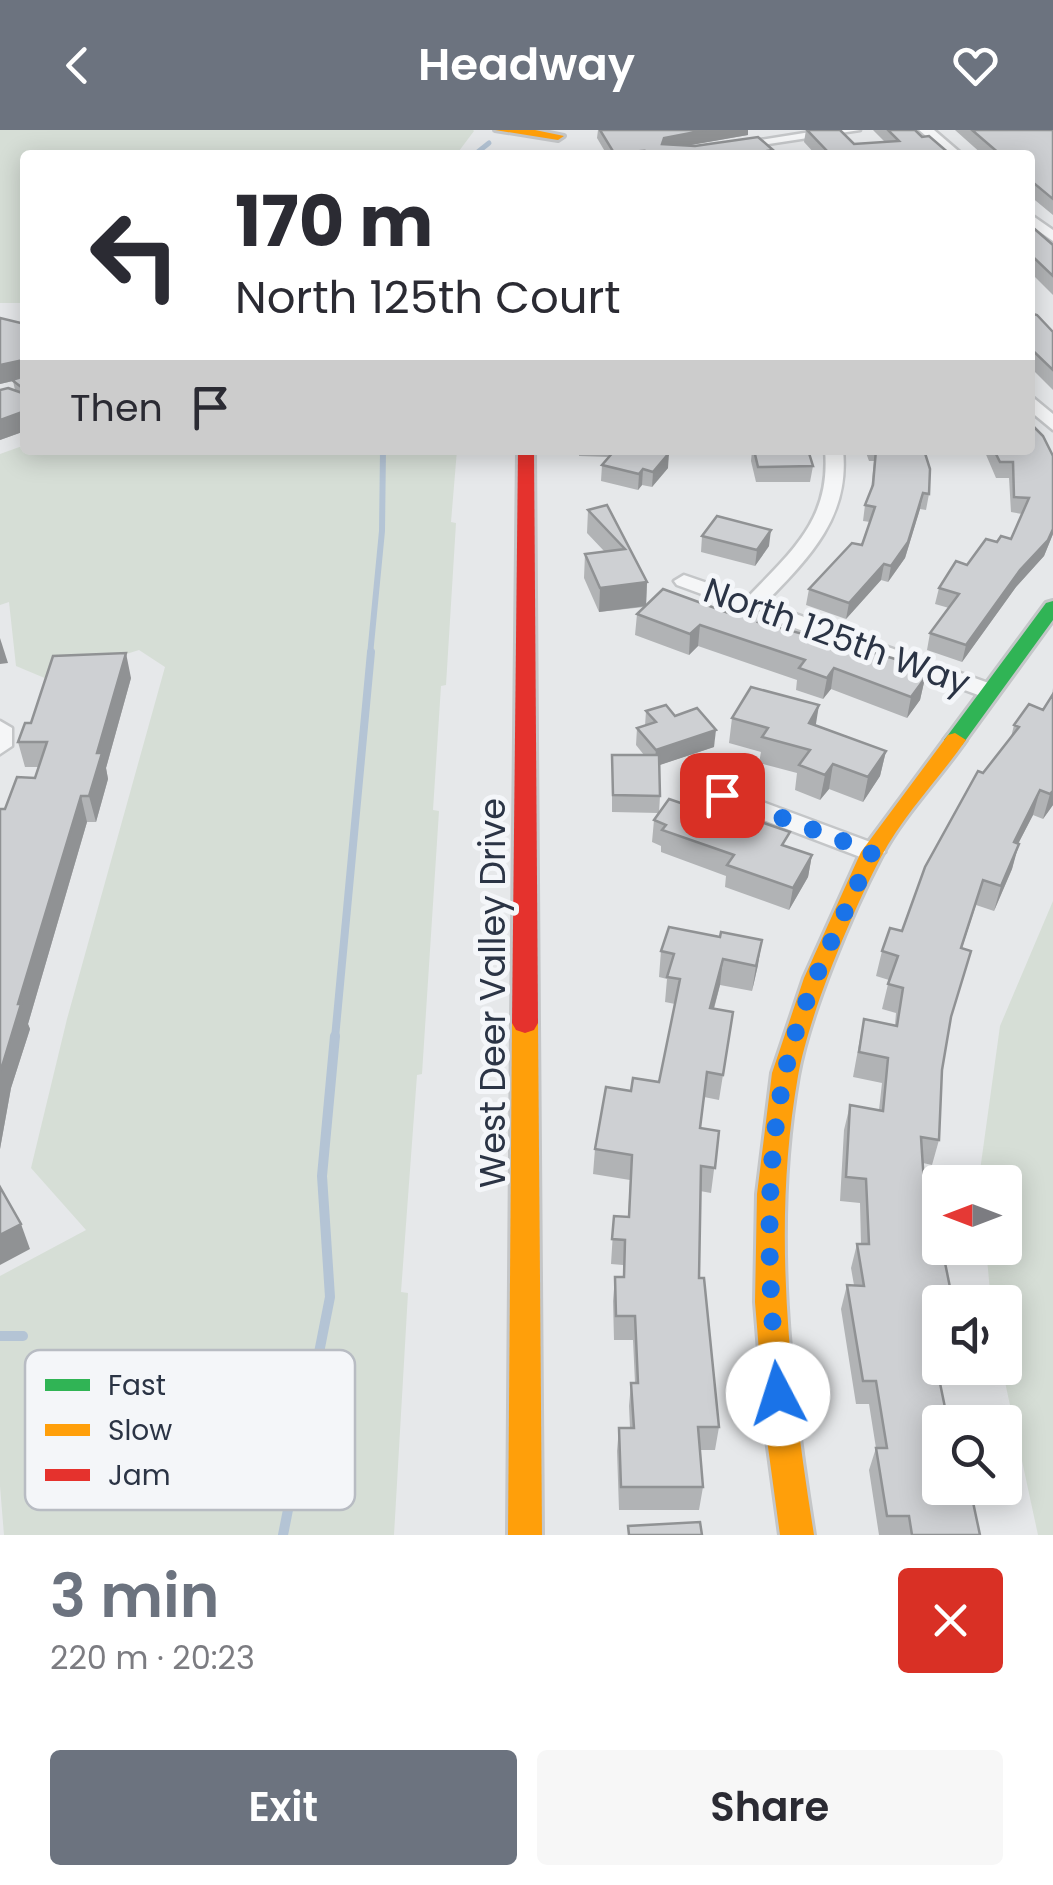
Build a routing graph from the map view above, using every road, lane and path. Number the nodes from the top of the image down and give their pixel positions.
1 (501, 130) edge
2 (853, 130) edge
3 (926, 130) edge
4 (770, 135) edge
5 (558, 140) edge
6 (706, 150) edge
7 (950, 150) edge
8 (1035, 405) edge
9 (1053, 425) edge
10 (526, 455) edge
11 (835, 455) edge
12 (684, 581) dead end
13 (752, 605) junction
14 (1053, 607) edge
15 (990, 691) junction
16 (0, 728) edge
17 (0, 742) edge
18 (722, 795) dead end
19 (872, 852) junction
20 (525, 1535) edge
21 (797, 1535) edge

1 - 5 street
2 - 4 street
3 - 7 street
4 - 6 street
8 - 9 street
10 - 20 street, West Deer Valley Drive
11 - 13 street
12 - 13 street, North 125th Way
13 - 15 street, North 125th Way
14 - 15 street
15 - 19 street
16 - 17 street
18 - 19 street
19 - 21 street

